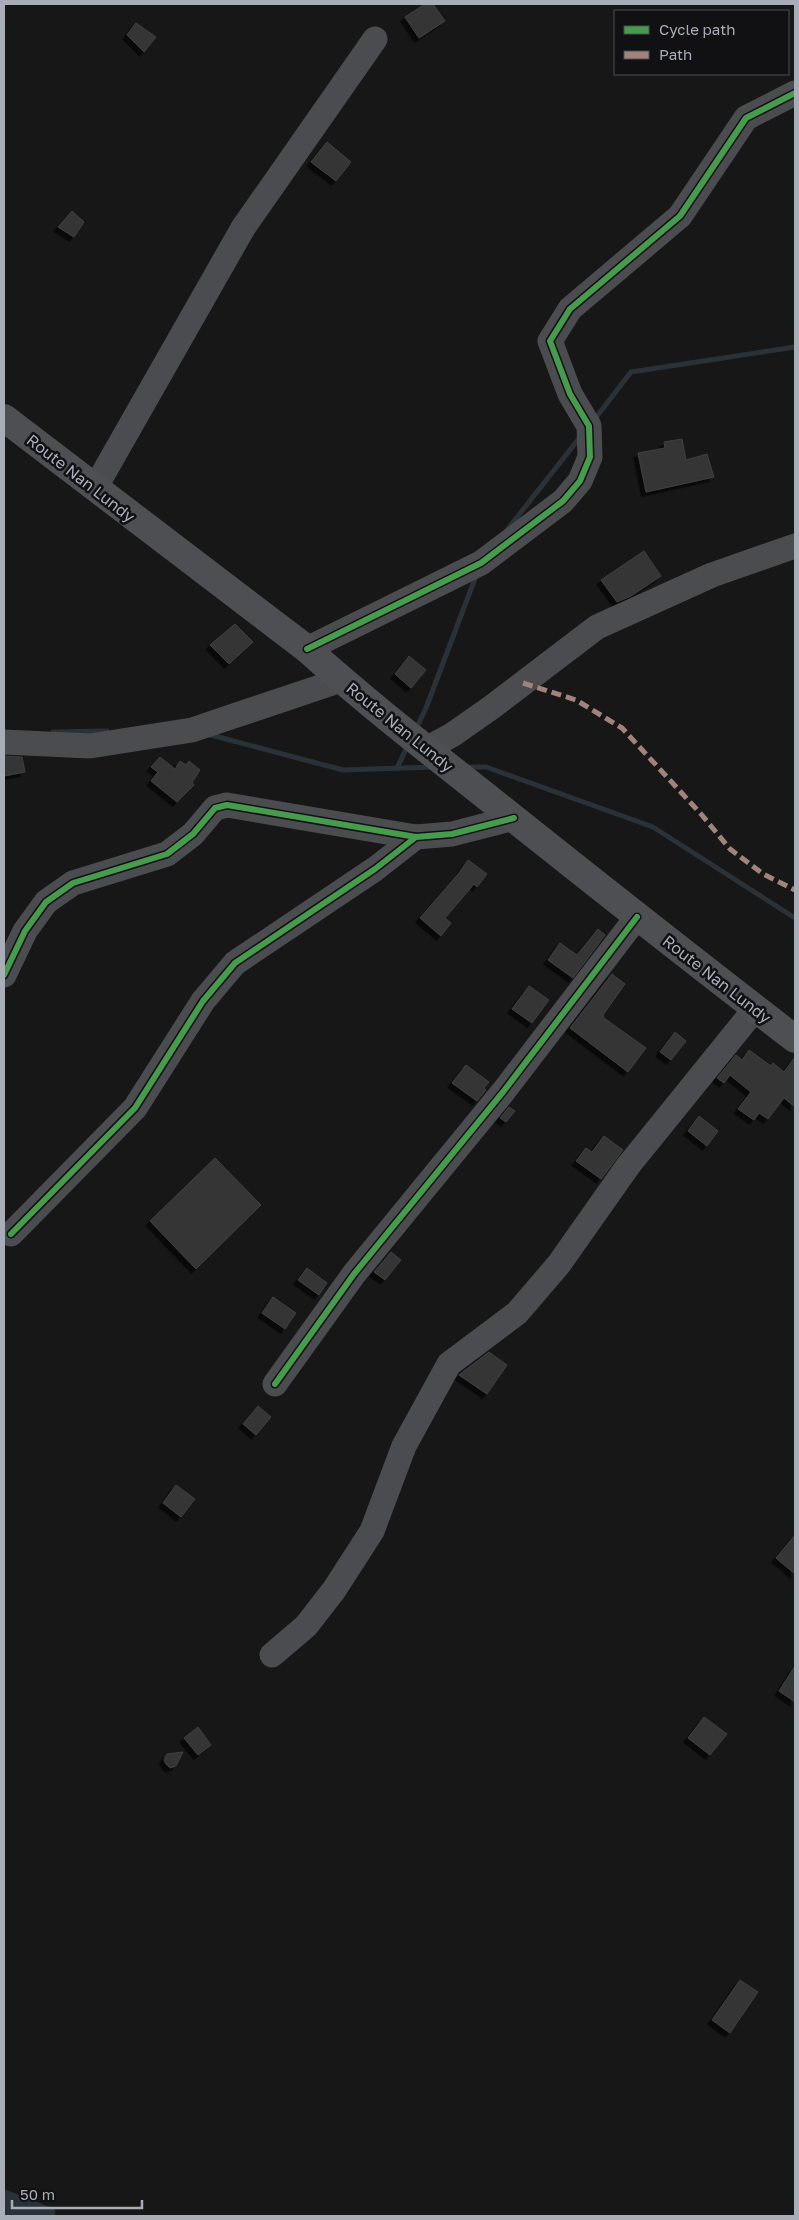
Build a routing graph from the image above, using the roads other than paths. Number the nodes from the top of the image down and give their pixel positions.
1 (375, 39) dead end
2 (795, 93) edge
3 (4, 418) edge
4 (96, 488) junction
5 (795, 546) edge
6 (306, 649) junction
7 (341, 680) junction
8 (4, 742) edge
9 (426, 749) junction
10 (514, 818) junction
11 (416, 838) junction
12 (637, 917) junction
13 (4, 976) edge
14 (756, 1009) junction
15 (795, 1039) edge
16 (11, 1234) dead end
17 (275, 1384) dead end
18 (272, 1655) dead end

1 - 4 street
2 - 6 street
3 - 4 main road, Route Nan Lundy
4 - 6 main road, Route Nan Lundy
5 - 9 street
6 - 7 main road, Route Nan Lundy
7 - 8 street
7 - 9 main road, Route Nan Lundy
9 - 10 main road, Route Nan Lundy
10 - 11 street
10 - 12 main road, Route Nan Lundy
11 - 13 street
11 - 16 street
12 - 14 main road, Route Nan Lundy
12 - 17 street
14 - 15 main road, Route Nan Lundy
14 - 18 street

